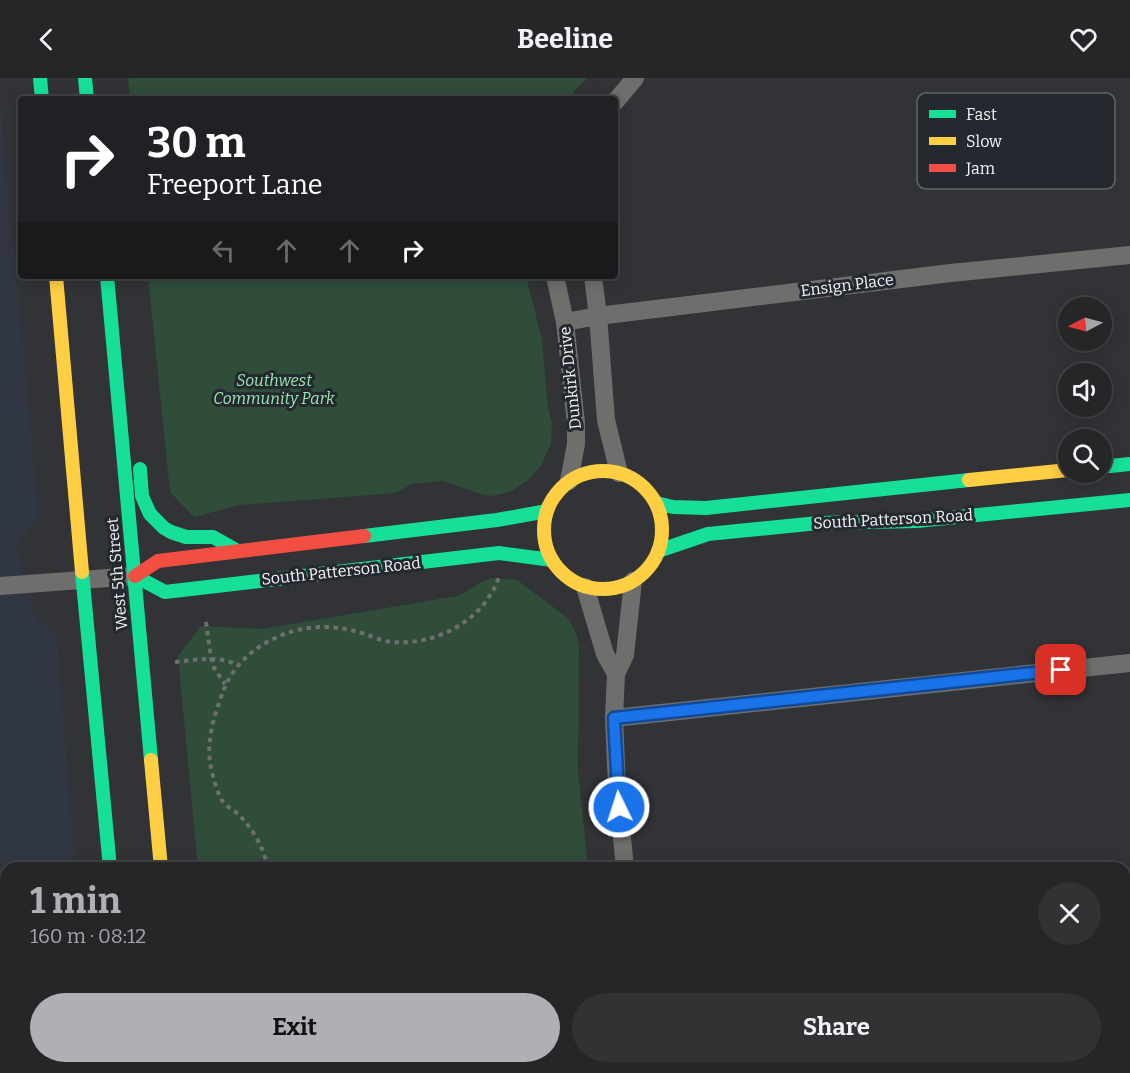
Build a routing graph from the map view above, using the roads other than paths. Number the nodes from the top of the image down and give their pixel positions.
1 (40, 78) edge
2 (85, 78) edge
3 (636, 78) edge
4 (42, 96) edge
5 (87, 96) edge
6 (618, 99) edge
7 (1130, 255) edge
8 (57, 279) edge
9 (107, 279) edge
10 (556, 279) edge
11 (593, 279) edge
12 (598, 316) junction
13 (565, 322) junction
14 (121, 440) junction
15 (1130, 464) edge
16 (1112, 466) edge
17 (1058, 471) edge
18 (619, 473) junction
19 (569, 481) junction
20 (1130, 500) edge
21 (656, 503) junction
22 (547, 511) junction
23 (239, 551) junction
24 (658, 551) junction
25 (552, 560) junction
26 (135, 576) junction
27 (83, 579) junction
28 (633, 581) junction
29 (0, 586) edge
30 (585, 587) junction
31 (1130, 663) edge
32 (616, 674) junction
33 (614, 718) junction
34 (110, 862) edge
35 (160, 862) edge
36 (624, 862) edge

1 - 4 street
2 - 5 street
3 - 6 street
7 - 12 street, Ensign Place
8 - 27 street, West 5th Street
9 - 14 street, West 5th Street
10 - 13 street, Dunkirk Drive
11 - 12 street, Dunkirk Drive
12 - 13 street, Ensign Place
12 - 18 street, Dunkirk Drive
13 - 19 street, Dunkirk Drive
14 - 23 street
14 - 26 street, West 5th Street
15 - 16 street
17 - 21 street, South Patterson Road
18 - 19 street
18 - 21 street
19 - 22 street
20 - 24 street, South Patterson Road
21 - 24 street
22 - 23 street, South Patterson Road
22 - 25 street
23 - 26 street, South Patterson Road
24 - 28 street
25 - 26 street, South Patterson Road
25 - 30 street
26 - 27 street, South Patterson Road
26 - 35 street, West 5th Street
27 - 29 street, South Patterson Road
27 - 34 street, West 5th Street
28 - 30 street
28 - 32 street
30 - 32 street
31 - 33 street
32 - 33 street
33 - 36 street

